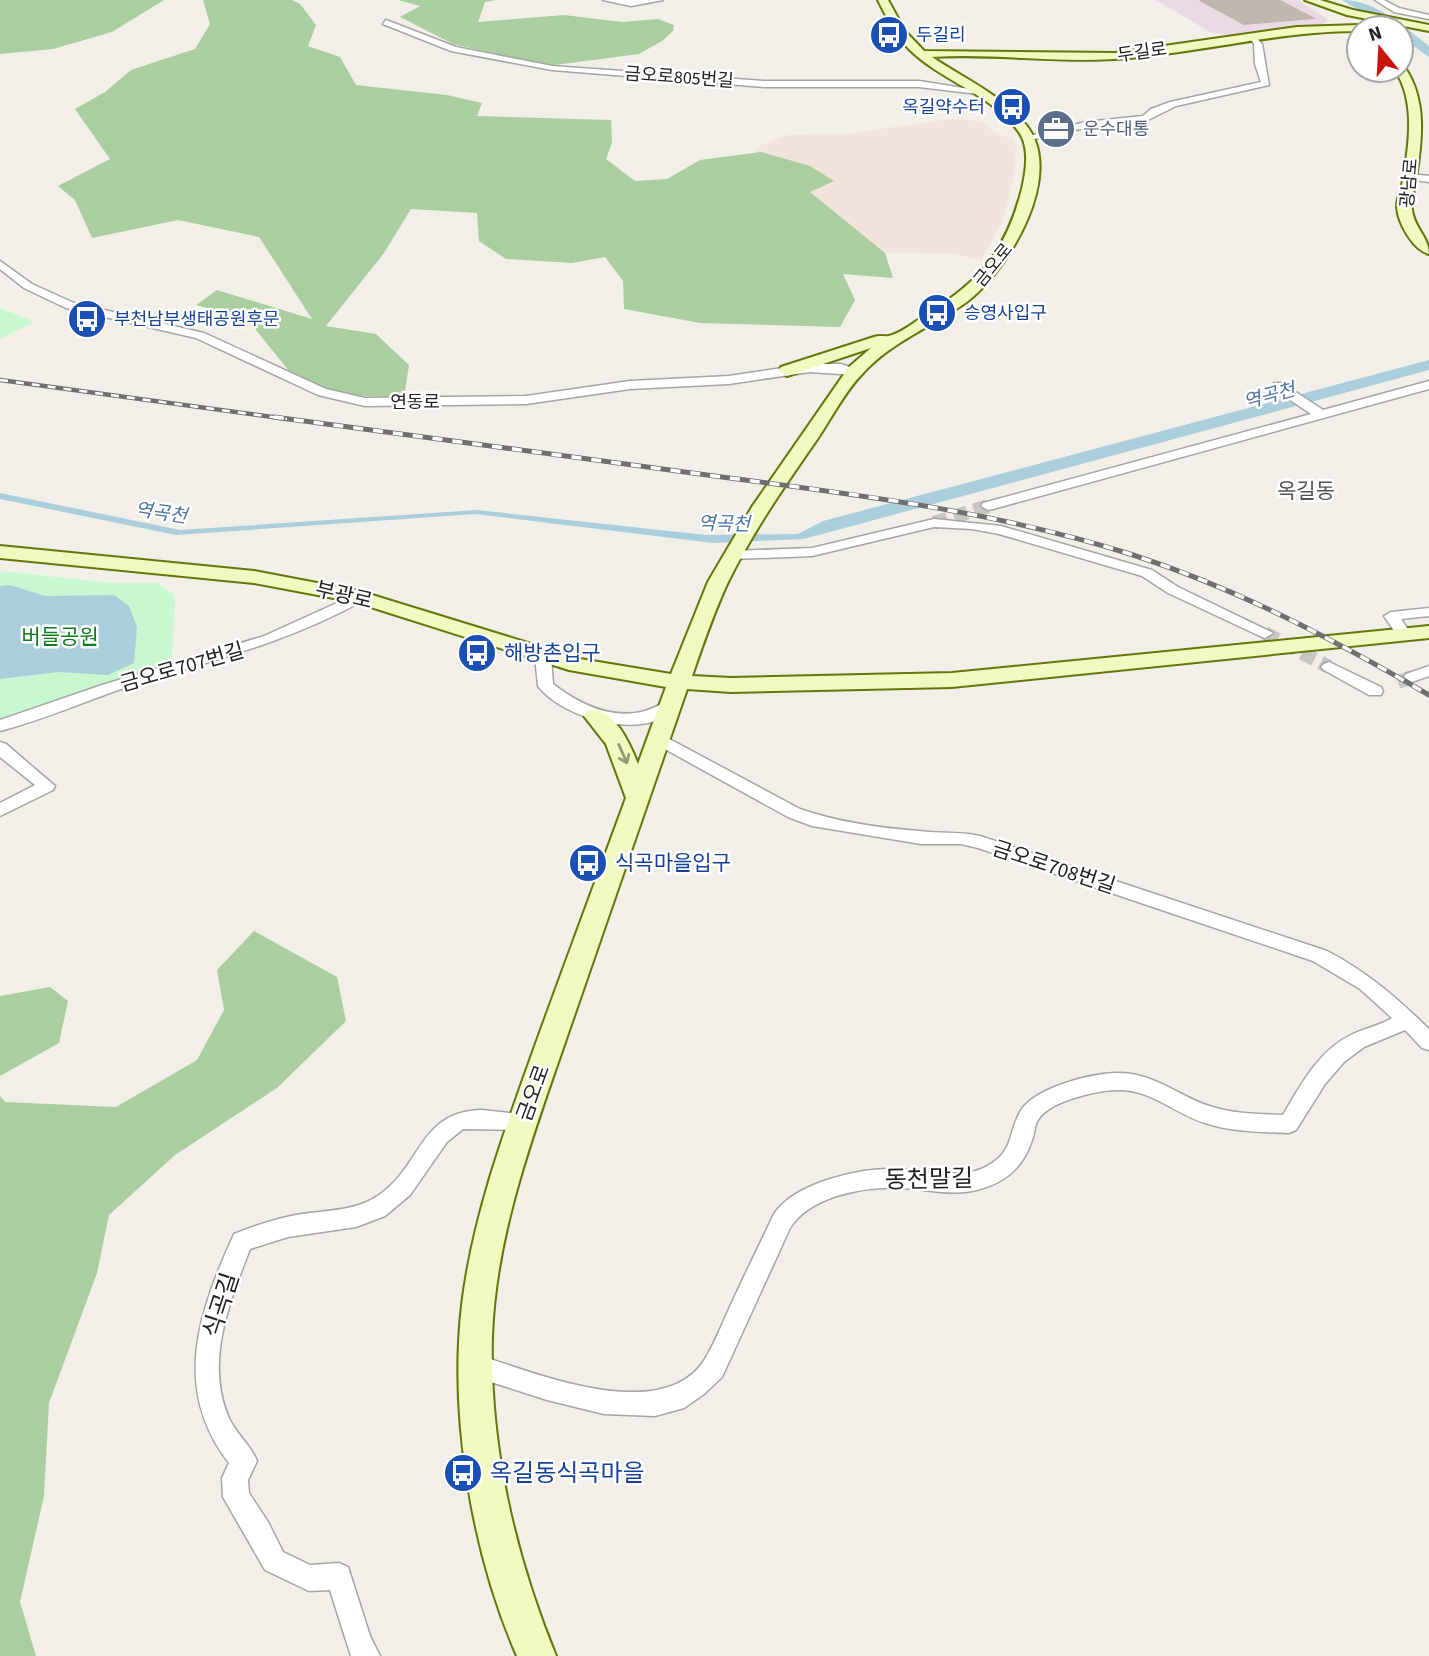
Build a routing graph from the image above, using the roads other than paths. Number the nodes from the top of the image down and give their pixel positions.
1 (607, 0) edge
2 (659, 0) edge
3 (883, 0) edge
4 (1309, 0) edge
5 (1379, 0) edge
6 (1332, 15) junction
7 (1429, 17) edge
8 (386, 22) dead end
9 (1345, 24) edge
10 (1425, 29) edge
11 (1310, 30) junction
12 (1345, 31) edge
13 (1250, 36) junction
14 (906, 39) junction
15 (972, 52) junction
16 (1001, 53) junction
17 (923, 54) junction
18 (945, 69) junction
19 (1411, 84) edge
20 (978, 91) junction
21 (1029, 137) junction
22 (1410, 177) junction
23 (1429, 179) edge
24 (1429, 250) edge
25 (0, 264) edge
26 (920, 325) junction
27 (787, 371) junction
28 (855, 371) junction
29 (1429, 385) edge
30 (1278, 386) dead end
31 (836, 396) junction
32 (1320, 414) junction
33 (988, 506) tunnel mouth
34 (0, 552) edge
35 (733, 553) junction
36 (359, 597) junction
37 (1429, 612) edge
38 (1429, 632) edge
39 (1265, 633) tunnel mouth
40 (1404, 635) junction
41 (543, 656) junction
42 (1329, 667) tunnel mouth
43 (1429, 671) edge
44 (1412, 677) tunnel mouth
45 (1375, 691) dead end
46 (675, 694) junction
47 (595, 716) junction
48 (0, 726) edge
49 (660, 739) junction
50 (0, 748) edge
51 (638, 799) junction
52 (0, 810) edge
53 (1405, 1019) junction
54 (1429, 1042) edge
55 (523, 1121) junction
56 (475, 1366) junction
57 (366, 1656) edge
58 (537, 1656) edge

1 - 2 street
3 - 14 main road
4 - 6 main road
4 - 10 main road
5 - 7 street
6 - 9 main road
6 - 11 main road
8 - 20 street, 금오로805번길
11 - 12 main road
11 - 13 main road, 두길로
13 - 16 main road, 두길로
13 - 21 street
14 - 16 main road
14 - 17 main road
15 - 16 main road, 두길로
15 - 17 main road, 두길로
15 - 18 main road
17 - 18 main road
18 - 20 main road
19 - 22 main road, 광남로
20 - 21 main road
21 - 26 main road, 금오로
22 - 23 street
22 - 24 main road, 광남로
25 - 27 street, 연동로
26 - 27 main road
26 - 28 main road, 금오로
27 - 28 street, 연동로
27 - 31 main road
28 - 31 main road, 금오로
29 - 32 street
30 - 32 street
31 - 35 main road, 금오로
32 - 33 street
34 - 36 main road, 부광로
35 - 39 street
35 - 46 main road, 금오로
36 - 41 main road, 부광로
36 - 48 street, 금오로707번길
37 - 40 street
38 - 40 main road, 부광로
40 - 46 main road, 부광로
41 - 46 main road, 부광로
41 - 47 street
42 - 45 street
43 - 44 street
46 - 47 street
46 - 49 main road, 금오로
47 -> 51 main road
49 - 51 main road, 금오로
49 - 53 street, 금오로708번길
50 - 52 street
51 - 55 main road, 금오로
53 - 54 street, 금오로708번길
53 - 56 street, 동천말길
55 - 56 main road, 금오로
55 - 57 street, 식곡길
56 - 58 main road, 금오로

